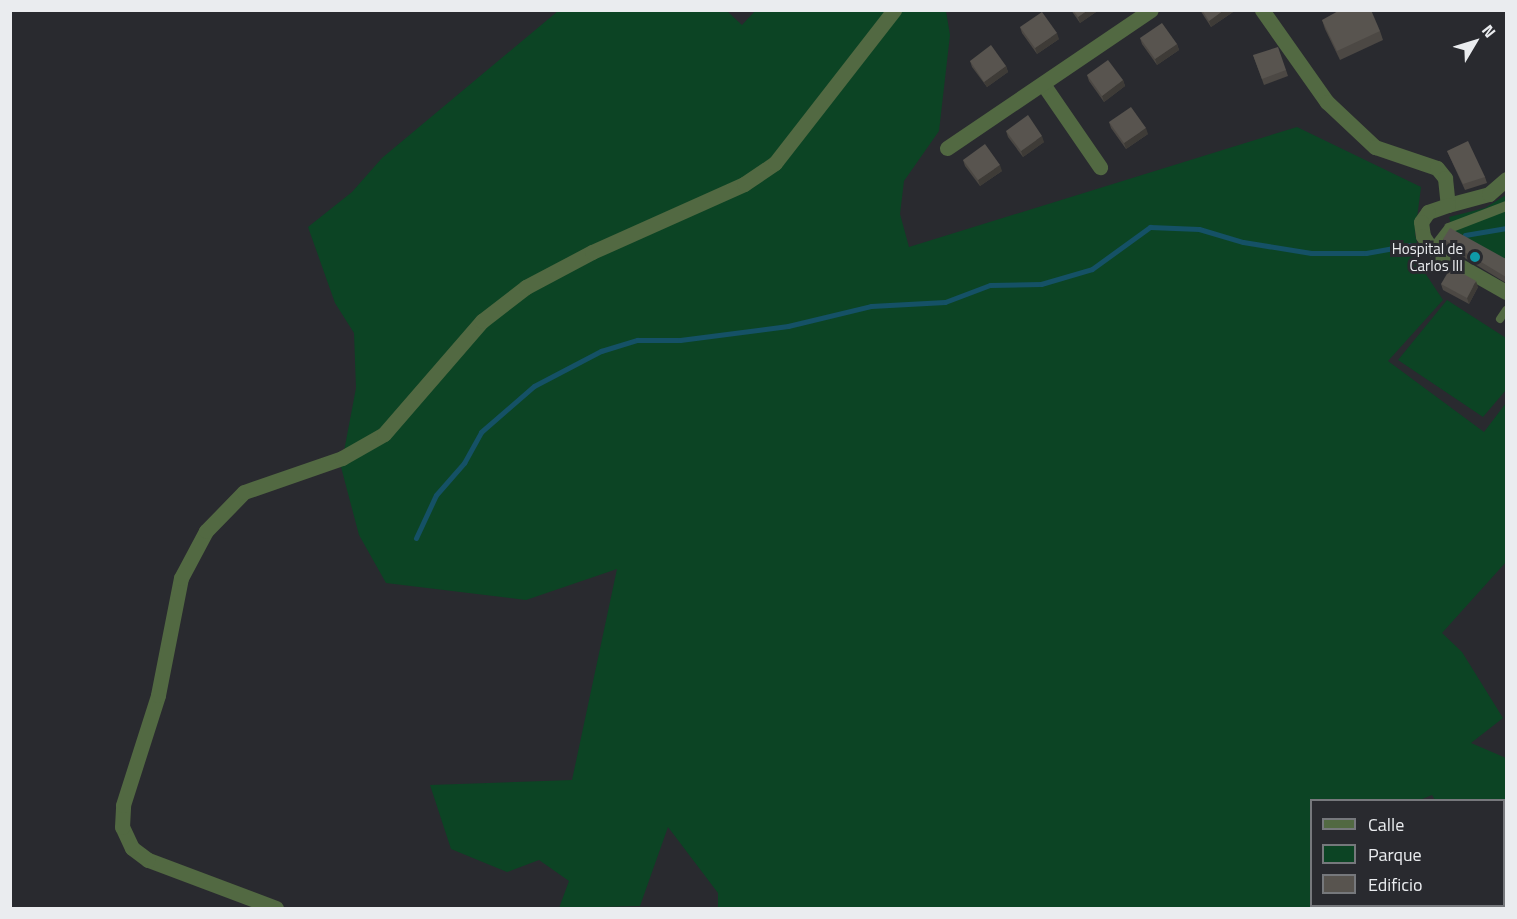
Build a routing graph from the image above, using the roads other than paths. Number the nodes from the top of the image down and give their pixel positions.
1 (894, 10) edge
2 (1151, 10) edge
3 (1262, 10) edge
4 (1043, 84) junction
5 (947, 148) dead end
6 (1100, 167) dead end
7 (1506, 179) edge
8 (1448, 205) junction
9 (1506, 206) edge
10 (1432, 250) junction
11 (1506, 292) edge
12 (1506, 310) edge
13 (1500, 319) dead end
14 (276, 909) edge

1 - 14 street
2 - 4 street
3 - 8 street
4 - 5 street
4 - 6 street
7 - 8 street
8 - 10 street
9 - 10 street
10 - 11 street
12 - 13 lane

